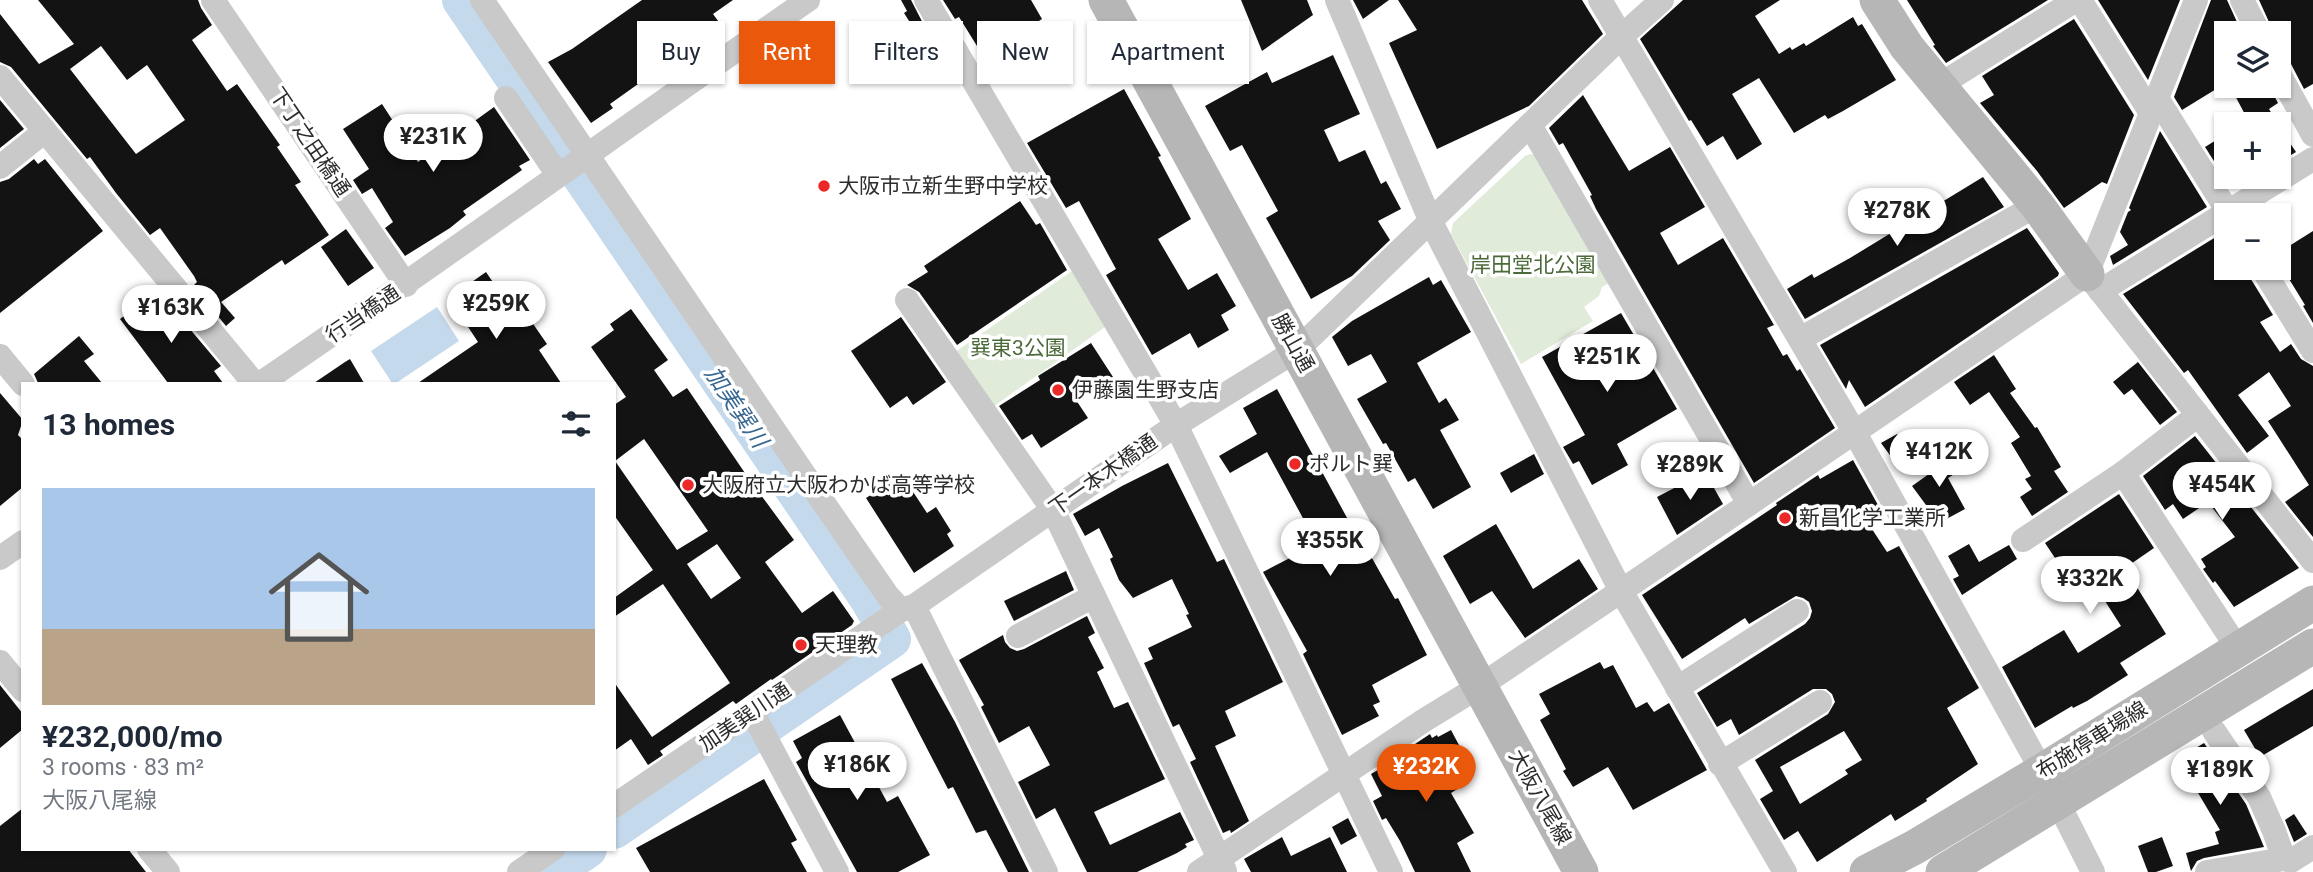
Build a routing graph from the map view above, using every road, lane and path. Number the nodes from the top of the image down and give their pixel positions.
1 (214, 0) edge
2 (482, 0) edge
3 (808, 0) edge
4 (926, 0) edge
5 (1107, 0) edge
6 (1337, 0) edge
7 (1600, 0) edge
8 (1662, 0) edge
9 (1877, 0) edge
10 (2078, 0) edge
11 (2196, 0) edge
12 (2242, 0) edge
13 (2253, 21) edge
14 (1622, 36) junction
15 (0, 77) edge
16 (1938, 86) junction
17 (2291, 95) edge
18 (506, 98) dead end
19 (2154, 105) junction
20 (1530, 125) junction
21 (45, 131) junction
22 (2313, 135) edge
23 (2313, 159) edge
24 (573, 164) junction
25 (0, 167) edge
26 (2221, 203) edge
27 (2244, 203) edge
28 (2037, 205) junction
29 (2214, 220) edge
30 (1431, 222) junction
31 (2269, 280) edge
32 (2094, 282) junction
33 (406, 285) junction
34 (907, 300) dead end
35 (1800, 339) junction
36 (1297, 350) junction
37 (2313, 351) edge
38 (0, 356) edge
39 (21, 382) edge
40 (253, 382) edge
41 (262, 382) edge
42 (2198, 415) junction
43 (1176, 425) junction
44 (1855, 433) junction
45 (2123, 473) junction
46 (1749, 504) junction
47 (1053, 510) junction
48 (2022, 540) dead end
49 (21, 543) edge
50 (0, 558) edge
51 (2313, 561) edge
52 (1621, 591) junction
53 (1094, 596) junction
54 (2313, 603) edge
55 (1797, 611) dead end
56 (896, 615) junction
57 (1018, 636) dead end
58 (2313, 646) edge
59 (2238, 649) junction
60 (0, 662) edge
61 (1480, 686) junction
62 (21, 688) edge
63 (1677, 688) junction
64 (1820, 702) dead end
65 (758, 725) junction
66 (2214, 731) dead end
67 (1720, 764) junction
68 (1344, 776) junction
69 (2050, 786) junction
70 (616, 805) edge
71 (2313, 847) edge
72 (151, 851) edge
73 (550, 851) edge
74 (2290, 864) edge
75 (1214, 868) edge
76 (168, 872) edge
77 (519, 872) edge
78 (837, 872) edge
79 (1046, 872) edge
80 (1391, 872) edge
81 (1581, 872) edge
82 (1785, 872) edge
83 (1867, 872) edge
84 (1943, 872) edge
85 (2093, 872) edge
86 (2207, 872) edge

1 - 33 street, 下丁之田橋通
2 - 24 street
3 - 24 street, 行当橋通
4 - 43 street
5 - 36 main road, 勝山通
6 - 30 street
7 - 14 street
8 - 14 street, 下一本木橋通
9 - 16 main road
10 - 16 street
10 - 19 street
11 - 19 street
12 - 13 street
14 - 20 street, 下一本木橋通
14 - 35 street
15 - 21 street
16 - 28 main road
17 - 22 street
18 - 24 street
19 - 26 street
19 - 32 street
20 - 30 street, 下一本木橋通
20 - 46 street
21 - 25 street
21 - 40 street
23 - 27 street
24 - 33 street, 行当橋通
24 - 56 street
28 - 32 main road
28 - 35 street
29 - 32 street
30 - 36 street, 下一本木橋通
30 - 52 street
31 - 37 street
32 - 42 street
32 - 44 street
33 - 41 street, 行当橋通
34 - 47 street
35 - 44 street
36 - 43 street, 下一本木橋通
36 - 61 main road, 勝山通
38 - 39 street
42 - 45 street
42 - 51 street
43 - 47 street, 下一本木橋通
43 - 68 street
44 - 46 street
44 - 69 street
45 - 48 street
45 - 59 street
46 - 52 street
47 - 53 street
47 - 56 street, 下一本木橋通
49 - 50 street
52 - 61 street
52 - 63 street
53 - 57 street
53 - 75 street
54 - 59 main road, 布施停車場線
55 - 63 street
56 - 65 street, 加美巽川通
56 - 79 street
58 - 69 main road, 布施停車場線
59 - 69 main road, 布施停車場線
60 - 62 street
61 - 68 street
61 - 81 main road, 大阪八尾線
63 - 67 street
64 - 67 street
65 - 70 street, 加美巽川通
65 - 78 street
66 - 74 street
67 - 82 street
68 - 75 street
68 - 80 street
69 - 83 main road, 布施停車場線
69 - 84 main road, 布施停車場線
69 - 85 street
71 - 74 street
72 - 76 street
73 - 77 street
74 - 86 street

